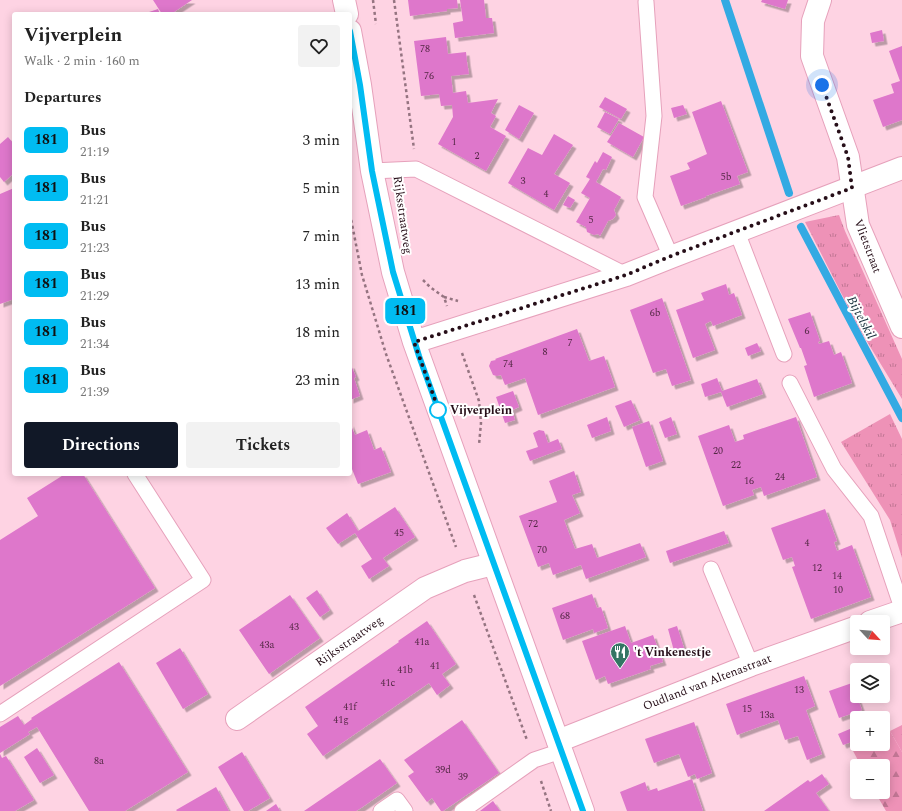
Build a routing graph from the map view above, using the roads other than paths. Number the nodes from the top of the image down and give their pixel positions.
1 (344, 0) edge
2 (820, 0) edge
3 (646, 2) dead end
4 (347, 12) edge
5 (352, 42) edge
6 (902, 168) edge
7 (372, 171) junction
8 (852, 188) junction
9 (737, 232) junction
10 (671, 256) junction
11 (626, 275) junction
12 (902, 327) edge
13 (414, 342) junction
14 (784, 354) dead end
15 (790, 383) dead end
16 (136, 476) edge
17 (493, 564) junction
18 (711, 569) dead end
19 (902, 609) edge
20 (887, 615) edge
21 (850, 630) edge
22 (751, 665) junction
23 (0, 714) edge
24 (237, 719) dead end
25 (560, 746) junction
26 (381, 811) edge
27 (405, 811) edge
28 (462, 811) edge
29 (583, 811) edge

1 - 4 street
2 - 8 street, Vlietstraat
3 - 10 lane
5 - 7 street, Rijksstraatweg
6 - 8 street
7 - 11 lane
7 - 13 street, Rijksstraatweg
8 - 9 street
8 - 12 street, Vlietstraat
9 - 10 street
9 - 14 lane
10 - 11 street
11 - 13 street
13 - 17 street, Rijksstraatweg
15 - 19 lane
16 - 23 lane
17 - 24 street, Rijksstraatweg
17 - 25 street, Rijksstraatweg
18 - 22 lane
19 - 20 street
21 - 22 street, Oudland van Altenastraat
22 - 25 street, Oudland van Altenastraat
25 - 28 lane
25 - 29 street, Rijksstraatweg
26 - 27 lane

